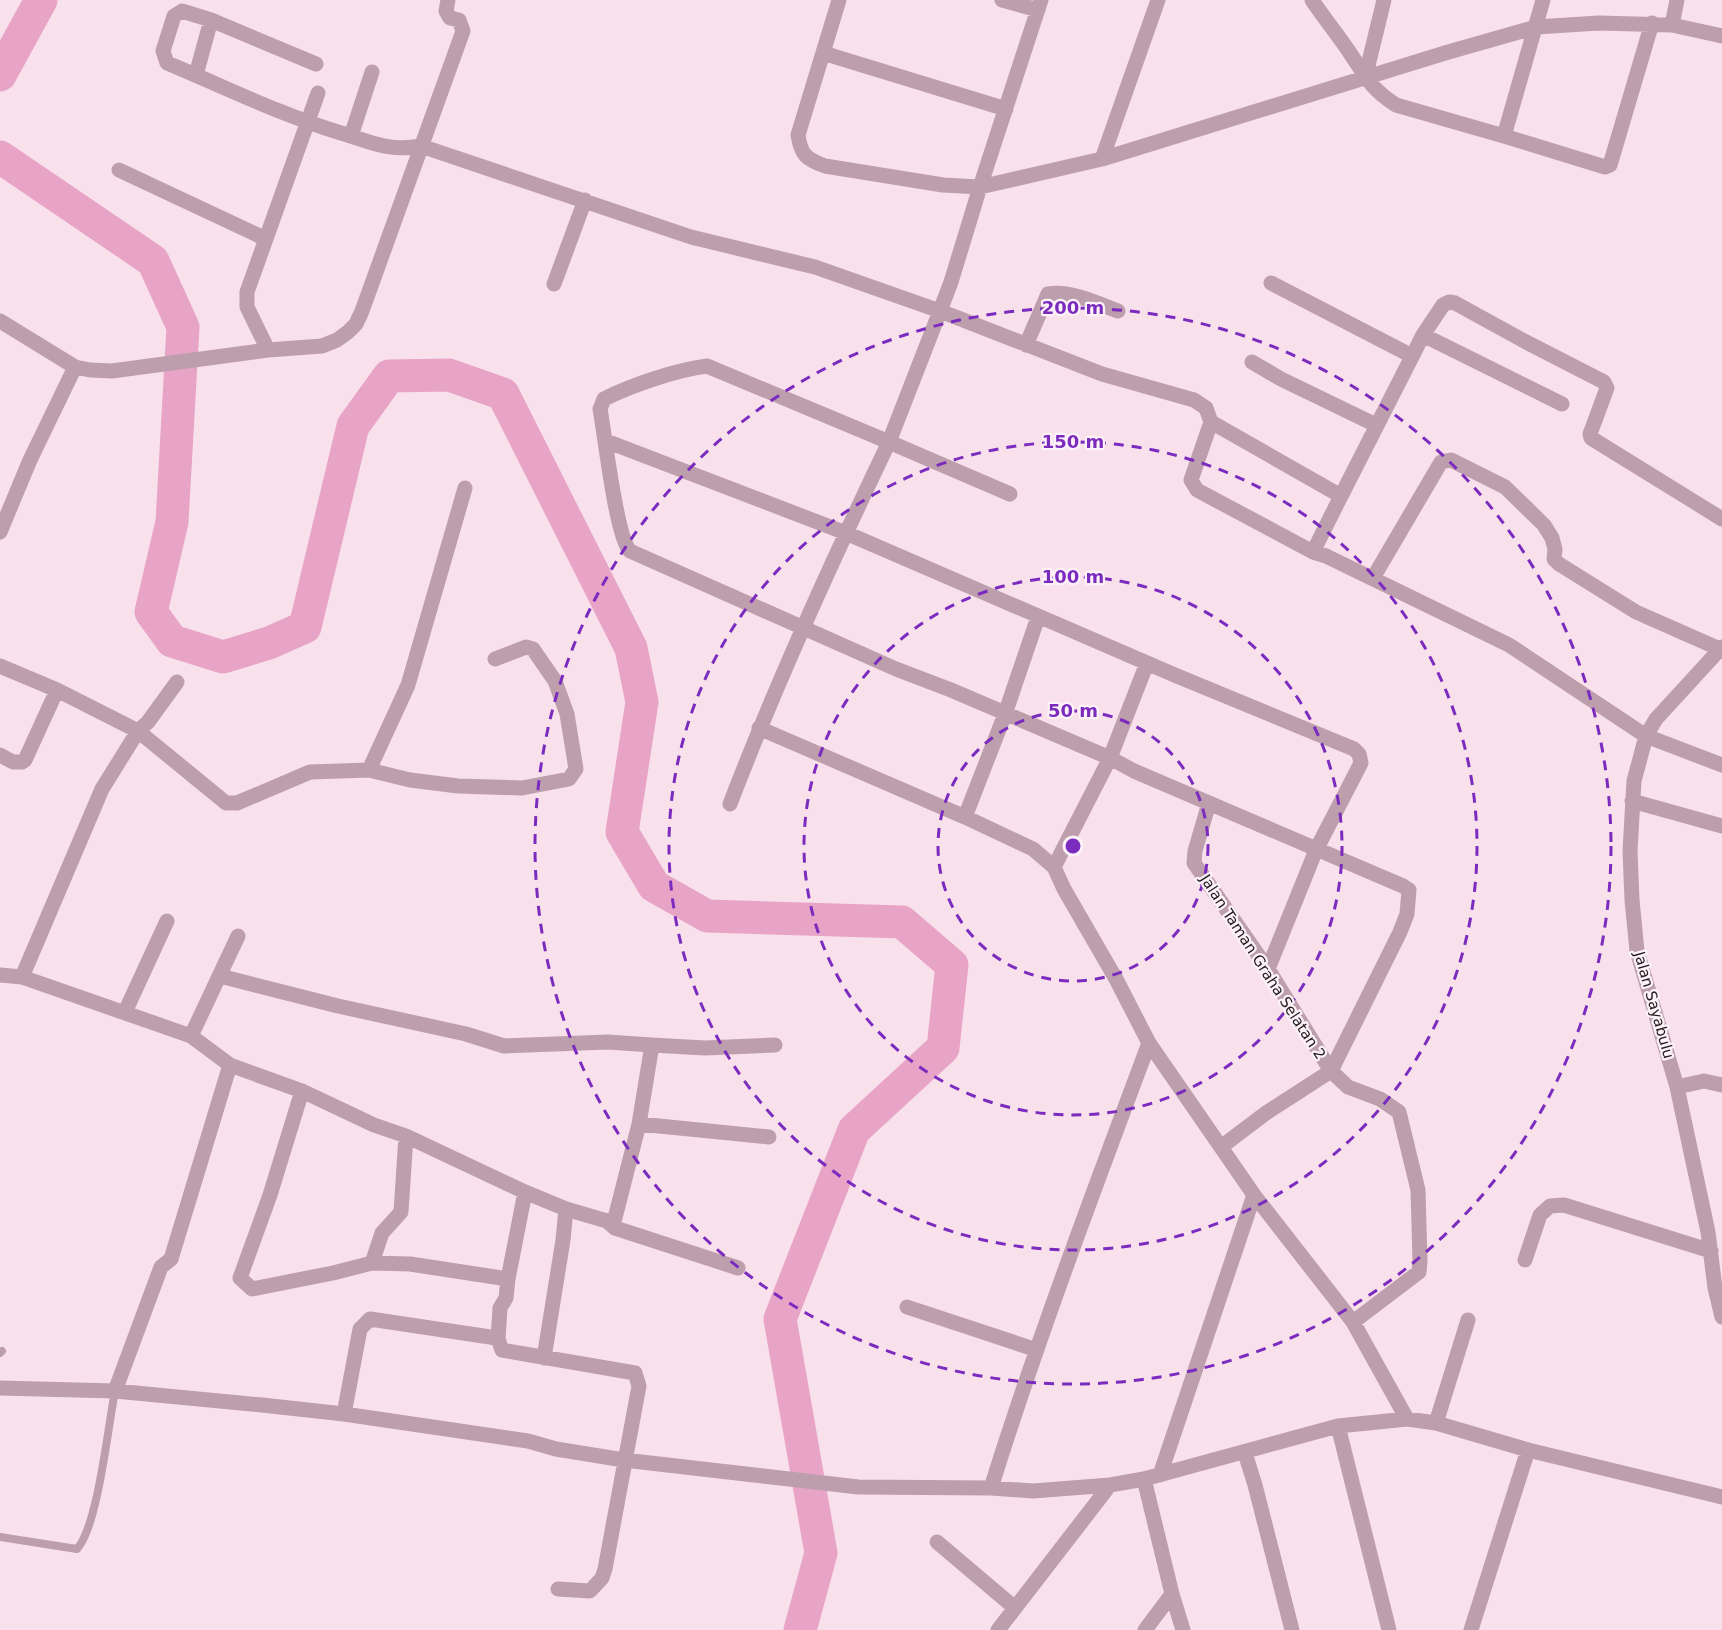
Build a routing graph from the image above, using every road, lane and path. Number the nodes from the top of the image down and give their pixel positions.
1 (448, 0) edge
2 (838, 0) edge
3 (1002, 0) edge
4 (1158, 0) edge
5 (1311, 0) edge
6 (1384, 0) edge
7 (1543, 0) edge
8 (1677, 0) edge
9 (1039, 5) edge
10 (211, 20) junction
11 (1652, 23) junction
12 (1672, 25) junction
13 (1536, 27) junction
14 (1722, 36) edge
15 (823, 54) junction
16 (316, 64) dead end
17 (372, 72) dead end
18 (196, 75) junction
19 (1365, 78) junction
20 (318, 93) dead end
21 (1006, 109) junction
22 (309, 123) junction
23 (351, 136) junction
24 (1504, 136) junction
25 (421, 146) junction
26 (1102, 159) junction
27 (119, 170) dead end
28 (980, 187) junction
29 (585, 200) junction
30 (266, 239) junction
31 (1271, 283) dead end
32 (554, 284) dead end
33 (940, 311) junction
34 (1118, 311) dead end
35 (0, 321) edge
36 (1423, 335) junction
37 (1026, 345) junction
38 (261, 351) junction
39 (1412, 356) junction
40 (1252, 362) dead end
41 (75, 367) junction
42 (1562, 404) dead end
43 (1211, 422) junction
44 (1376, 425) junction
45 (606, 441) junction
46 (889, 442) junction
47 (465, 488) dead end
48 (1010, 494) dead end
49 (1341, 496) junction
50 (1722, 519) edge
51 (0, 531) edge
52 (846, 533) junction
53 (1313, 552) junction
54 (1373, 578) junction
55 (1038, 617) junction
56 (803, 629) junction
57 (1721, 648) edge
58 (495, 659) dead end
59 (1147, 663) junction
60 (0, 666) edge
61 (177, 682) dead end
62 (57, 690) junction
63 (1005, 714) junction
64 (759, 728) junction
65 (138, 731) junction
66 (1646, 736) junction
67 (0, 755) edge
68 (1110, 758) junction
69 (1722, 765) edge
70 (369, 770) junction
71 (1632, 801) junction
72 (1209, 802) junction
73 (730, 804) dead end
74 (965, 817) junction
75 (1722, 826) edge
76 (1316, 850) junction
77 (1054, 867) junction
78 (167, 921) dead end
79 (238, 936) dead end
80 (1268, 969) junction
81 (0, 975) edge
82 (220, 975) junction
83 (22, 977) junction
84 (125, 1012) junction
85 (191, 1036) junction
86 (1149, 1042) junction
87 (652, 1045) junction
88 (775, 1045) dead end
89 (230, 1065) junction
90 (1331, 1071) junction
91 (1722, 1085) edge
92 (1677, 1087) junction
93 (302, 1091) junction
94 (639, 1124) junction
95 (406, 1136) junction
96 (769, 1137) dead end
97 (1221, 1147) junction
98 (525, 1192) junction
99 (1254, 1196) junction
100 (566, 1209) junction
101 (607, 1221) junction
102 (1715, 1232) edge
103 (1711, 1251) junction
104 (1525, 1260) dead end
105 (372, 1263) junction
106 (738, 1268) dead end
107 (508, 1279) junction
108 (907, 1307) dead end
109 (1722, 1317) edge
110 (1468, 1320) dead end
111 (1353, 1322) junction
112 (498, 1339) junction
113 (1037, 1350) junction
114 (544, 1358) junction
115 (0, 1388) edge
116 (115, 1391) junction
117 (344, 1414) junction
118 (1407, 1419) junction
119 (1436, 1423) junction
120 (1338, 1426) junction
121 (1528, 1450) junction
122 (1245, 1453) junction
123 (624, 1460) junction
124 (1160, 1475) junction
125 (1144, 1479) junction
126 (1110, 1485) junction
127 (990, 1488) junction
128 (1722, 1497) edge
129 (0, 1537) edge
130 (937, 1542) dead end
131 (558, 1589) dead end
132 (1172, 1594) junction
133 (1015, 1608) junction
134 (998, 1630) edge
135 (1145, 1630) edge
136 (1183, 1630) edge
137 (1292, 1630) edge
138 (1389, 1630) edge
139 (1471, 1630) edge

1 - 25 street
2 - 15 street
3 - 9 street
4 - 26 street
5 - 19 street
6 - 19 street
7 - 13 street
8 - 12 street
9 - 21 street
10 - 16 street
10 - 18 street
10 - 18 street
11 - 12 street
11 - 13 street
11 - 24 street
12 - 14 street
13 - 19 street
13 - 24 street
15 - 21 street
15 - 28 street
17 - 23 street
18 - 22 street
19 - 24 street
19 - 26 street
20 - 22 street
21 - 28 street
22 - 23 street
22 - 30 street
23 - 25 street
25 - 29 street
25 - 38 street
26 - 28 street
27 - 30 street
28 - 33 street
29 - 32 street
29 - 33 street
30 - 38 street
31 - 39 street
33 - 37 street
33 - 46 street
34 - 37 street
35 - 41 street
36 - 39 street
36 - 42 street
36 - 50 street
37 - 43 street
38 - 41 street
39 - 44 street
40 - 44 street
41 - 51 street
43 - 49 street
43 - 53 street
44 - 49 street
45 - 46 street
45 - 52 street
45 - 56 street
46 - 48 street
46 - 52 street
47 - 70 street
49 - 53 street
52 - 55 street
52 - 56 street
53 - 54 street
54 - 57 street
54 - 66 street
55 - 59 street
55 - 63 street
56 - 63 street
56 - 64 street
57 - 66 street, Jalan Sayabulu
58 - 70 street
59 - 68 street
59 - 76 street
60 - 62 street
61 - 65 street
62 - 65 street
62 - 67 street
63 - 68 street
63 - 74 street
64 - 73 street
64 - 74 street
65 - 70 street
65 - 83 street
66 - 69 street
66 - 71 street, Jalan Sayabulu
68 - 72 street
68 - 77 street
71 - 75 street
71 - 92 street, Jalan Sayabulu
72 - 76 street
72 - 80 street, Jalan Taman Graha Selatan 2
74 - 77 street
76 - 80 street
76 - 90 street
77 - 86 street
78 - 84 street
79 - 82 street
80 - 90 street, Jalan Taman Graha Selatan 2
81 - 83 street
82 - 85 street
82 - 87 street
83 - 84 street
84 - 85 street
85 - 89 street
86 - 97 street
86 - 113 street
87 - 88 street
87 - 94 street
89 - 93 street
89 - 116 street
90 - 97 street, Jalan Taman Graha Selatan 2
90 - 111 street
91 - 92 street
92 - 102 street, Jalan Sayabulu
93 - 95 street
93 - 105 street
94 - 96 street
94 - 101 street
95 - 98 street
95 - 105 street
97 - 99 street
98 - 100 street
98 - 107 street
99 - 111 street
99 - 124 street
100 - 101 street
100 - 114 street
101 - 106 street
102 - 103 street, Jalan Sayabulu
103 - 104 street
103 - 109 street, Jalan Sayabulu
105 - 107 street
107 - 112 street
108 - 113 street
110 - 119 street
111 - 118 street
112 - 114 street
112 - 117 street
113 - 127 street
114 - 123 street
115 - 116 street
116 - 117 street
116 - 129 lane
117 - 123 street
118 - 119 street
118 - 120 street
119 - 121 street
120 - 122 street
120 - 138 street
121 - 128 street
121 - 139 street
122 - 124 street
122 - 137 street
123 - 127 street
123 - 131 street
124 - 125 street
125 - 126 street
125 - 132 street
126 - 127 street
126 - 133 street
130 - 133 street
132 - 135 street
132 - 136 street
133 - 134 street

